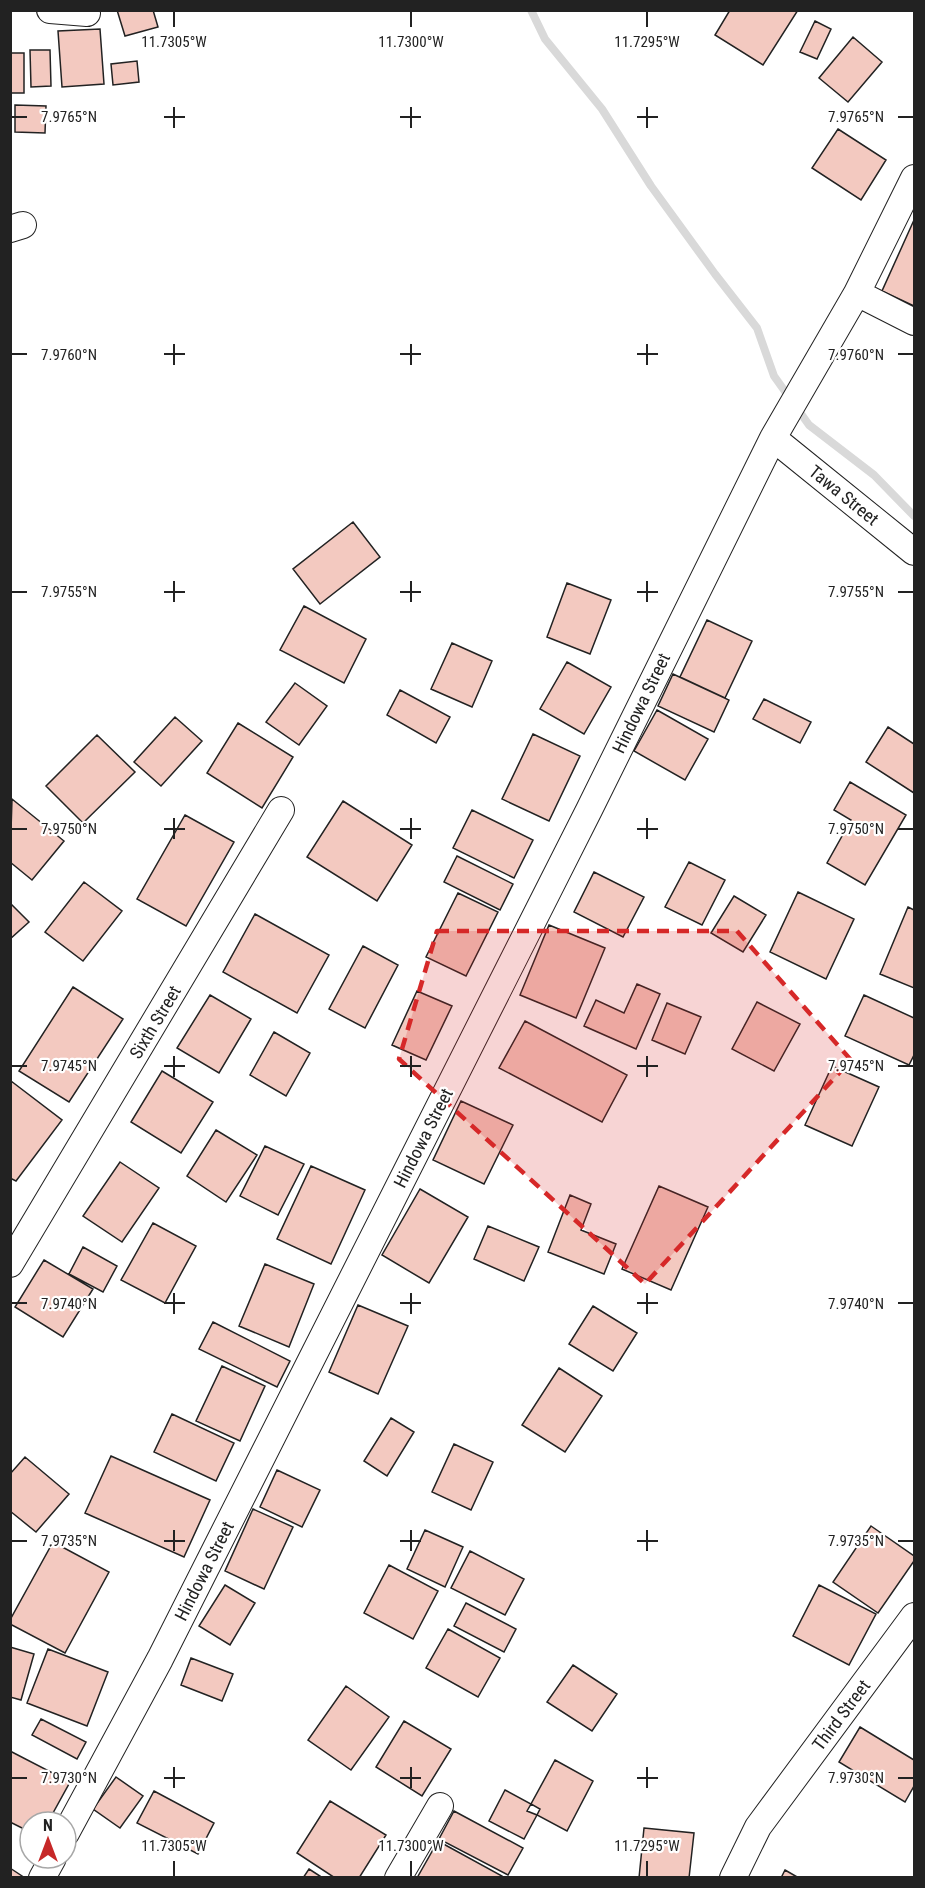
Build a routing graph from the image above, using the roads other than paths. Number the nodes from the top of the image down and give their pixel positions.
1 (50, 10) edge
2 (87, 13) dead end
3 (915, 178) edge
4 (857, 293) junction
5 (915, 322) edge
6 (773, 438) junction
7 (915, 552) edge
8 (281, 810) dead end
9 (10, 1264) edge
10 (915, 1616) edge
11 (440, 1806) dead end
12 (78, 1811) edge
13 (398, 1878) edge
14 (733, 1878) edge

1 - 2 street
3 - 4 street, Hindowa Street
4 - 5 street
4 - 6 street, Hindowa Street
6 - 7 street, Tawa Street
6 - 12 street, Hindowa Street
8 - 9 street, Sixth Street
10 - 14 street, Third Street
11 - 13 street

